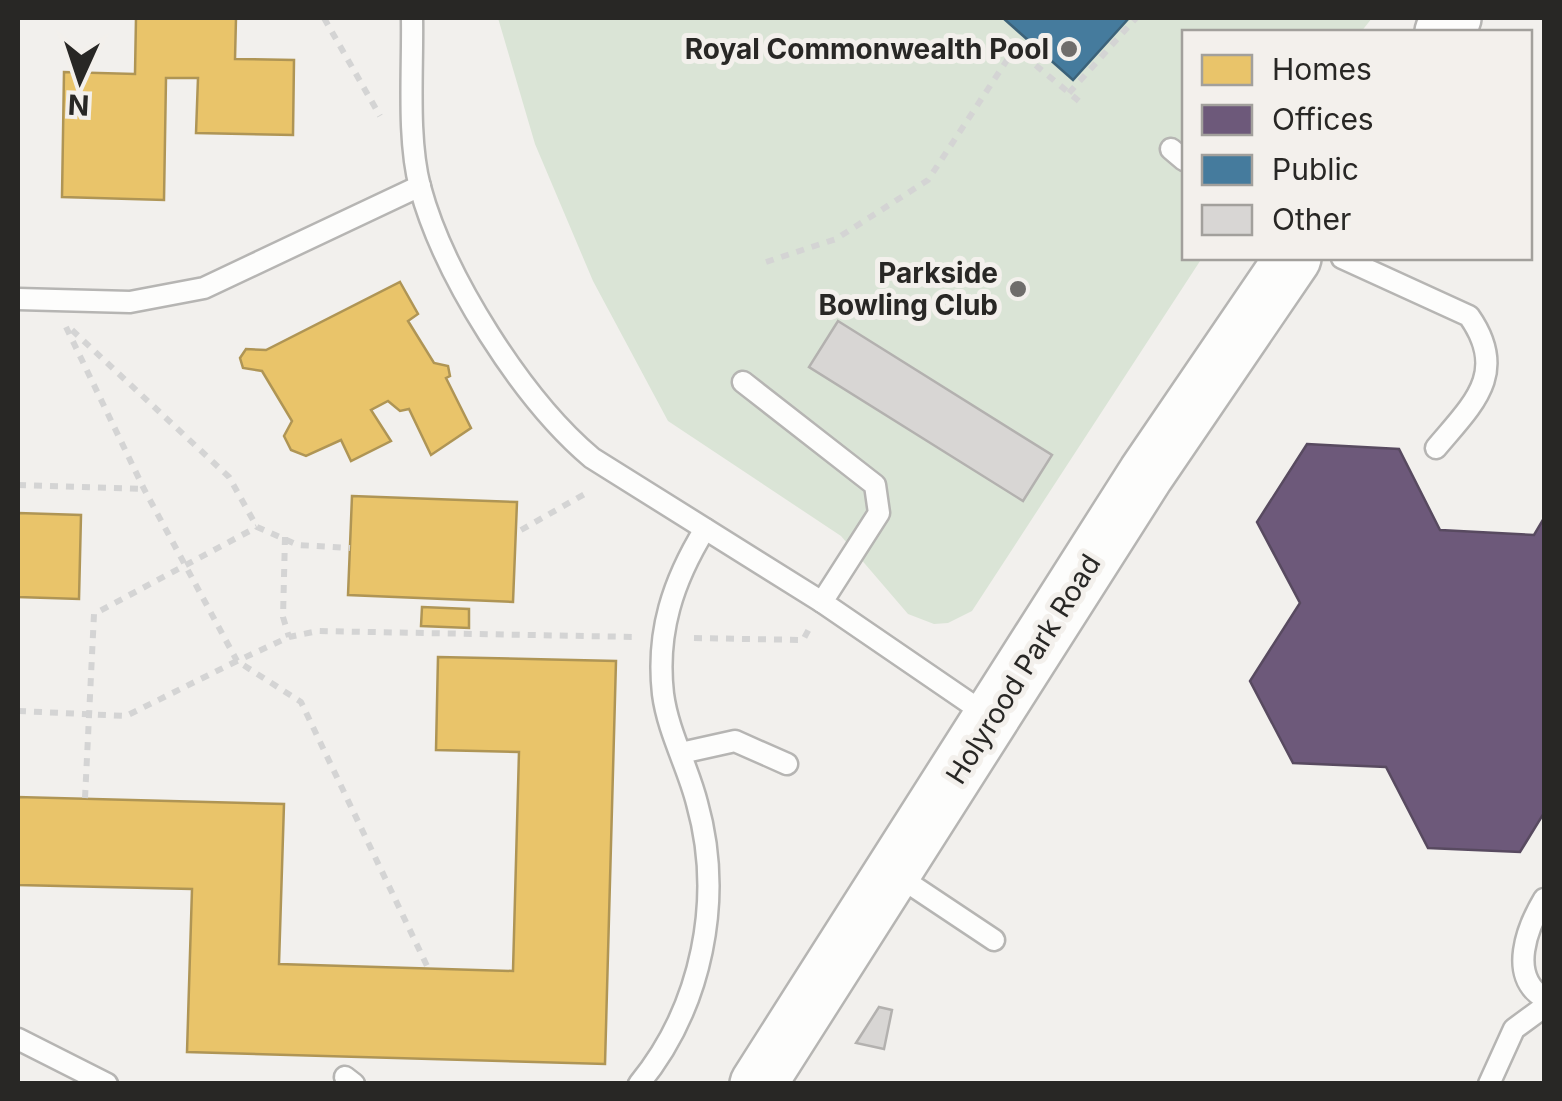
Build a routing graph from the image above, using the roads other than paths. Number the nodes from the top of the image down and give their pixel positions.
1 (412, 18) edge
2 (420, 186) junction
3 (1293, 260) edge
4 (1346, 260) edge
5 (18, 299) edge
6 (742, 382) dead end
7 (1436, 448) dead end
8 (705, 528) junction
9 (822, 602) junction
10 (992, 718) junction
11 (681, 753) junction
12 (786, 764) dead end
13 (893, 873) junction
14 (1544, 899) edge
15 (994, 940) dead end
16 (1544, 998) edge
17 (1544, 1007) edge
18 (18, 1039) edge
19 (107, 1084) edge
20 (639, 1084) edge
21 (758, 1084) edge
22 (1489, 1084) edge

1 - 2 lane
2 - 5 lane
2 - 8 lane
3 - 10 street, Holyrood Park Road
4 - 7 lane
6 - 9 lane
8 - 9 lane
8 - 11 lane
9 - 10 lane
10 - 13 street, Holyrood Park Road
11 - 12 lane
11 - 20 lane
13 - 15 lane
13 - 21 street, Holyrood Park Road
14 - 16 lane
17 - 22 lane
18 - 19 lane

